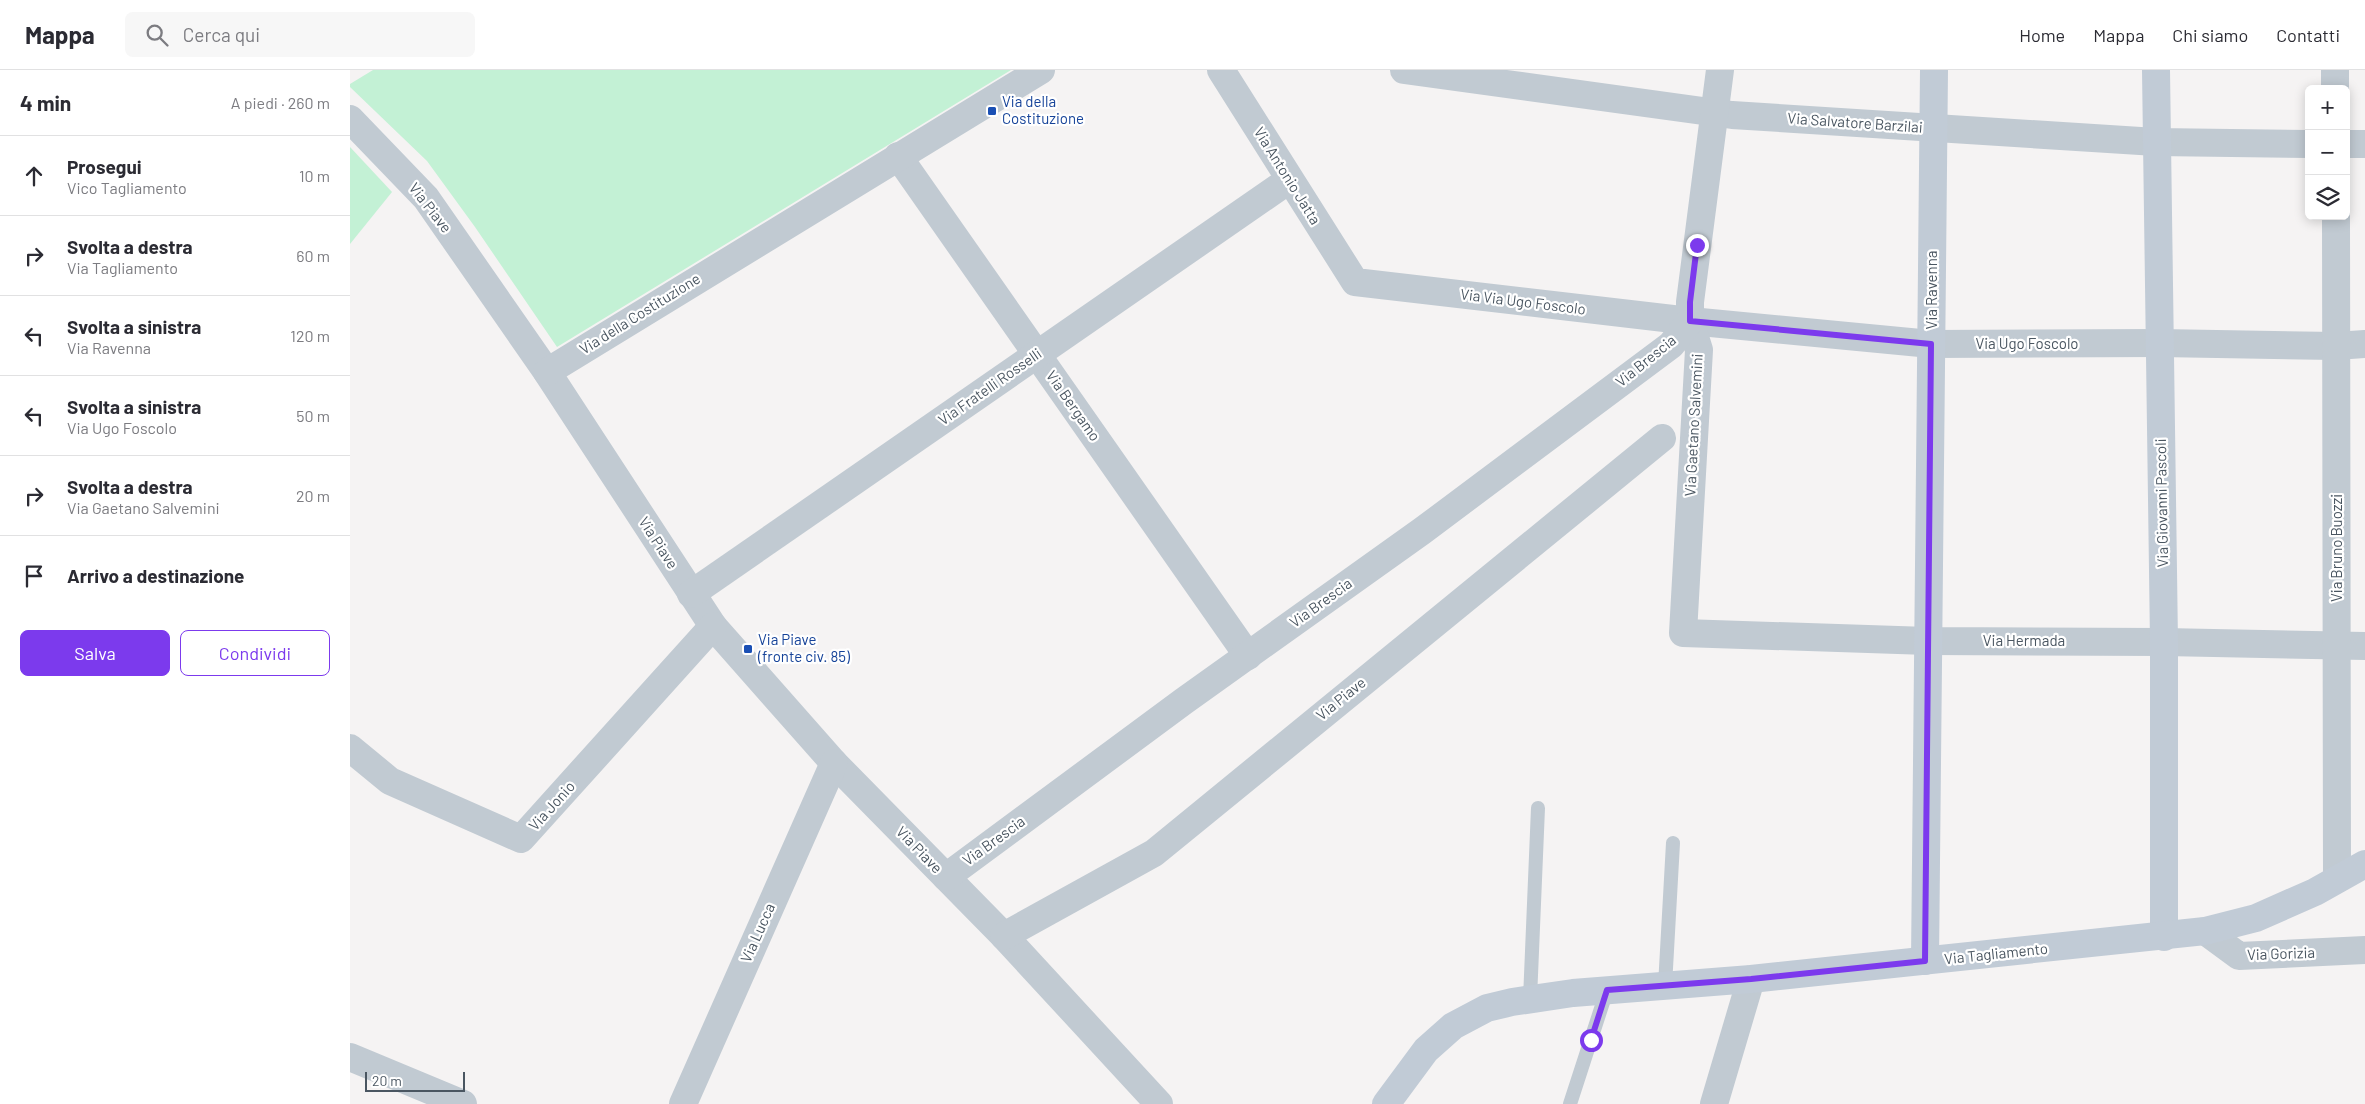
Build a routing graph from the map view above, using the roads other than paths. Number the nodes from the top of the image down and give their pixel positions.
1 (1041, 70) edge
2 (1221, 70) edge
3 (1404, 70) edge
4 (1720, 70) edge
5 (1934, 70) edge
6 (2156, 70) edge
7 (2335, 70) edge
8 (2335, 85) edge
9 (1715, 113) junction
10 (350, 119) edge
11 (1932, 128) junction
12 (2156, 142) junction
13 (2305, 144) edge
14 (2350, 144) edge
15 (2365, 144) edge
16 (898, 156) junction
17 (1289, 180) junction
18 (2336, 220) edge
19 (1355, 282) joint
20 (1690, 321) junction
21 (2160, 343) junction
22 (1931, 344) junction
23 (2365, 344) edge
24 (2336, 346) junction
25 (1037, 355) junction
26 (547, 372) junction
27 (1662, 438) dead end
28 (691, 594) junction
29 (713, 626) junction
30 (1683, 633) joint
31 (1928, 641) junction
32 (2164, 642) junction
33 (2337, 646) junction
34 (2365, 646) edge
35 (1248, 656) junction
36 (350, 748) edge
37 (834, 762) junction
38 (1538, 808) dead end
39 (1673, 843) dead end
40 (2365, 864) edge
41 (946, 877) junction
42 (2337, 879) junction
43 (2205, 931) junction
44 (1004, 936) junction
45 (2164, 937) junction
46 (2365, 950) edge
47 (1925, 961) junction
48 (1751, 979) junction
49 (1665, 986) junction
50 (1607, 990) junction
51 (1530, 998) junction
52 (350, 1057) edge
53 (463, 1104) edge
54 (683, 1104) edge
55 (1159, 1104) edge
56 (1386, 1104) edge
57 (1570, 1104) edge
58 (1714, 1104) edge

1 - 16 street, Via della Costituzione
2 - 17 street, Via Antonio Jatta
3 - 9 street, Via Salvatore Barzilai
4 - 9 street, Via Gaetano Salvemini
5 - 11 street, Via Ravenna
6 - 12 street, Via Giovanni Pascoli
7 - 8 street
9 - 11 street, Via Salvatore Barzilai
9 - 20 street, Via Gaetano Salvemini
10 - 26 street, Via Piave
11 - 12 street, Via Salvatore Barzilai
11 - 22 street, Via Ravenna
12 - 13 street, Via Salvatore Barzilai
12 - 21 street, Via Giovanni Pascoli
14 - 15 street
16 - 25 street, Via Bergamo
16 - 26 street, Via della Costituzione
17 - 19 street, Via Antonio Jatta
17 - 25 street, Via Fratelli Rosselli
18 - 24 street, Via Bruno Buozzi
19 - 20 street, Via Via Ugo Foscolo
20 - 22 street, Via Ugo Foscolo
20 - 30 street, Via Gaetano Salvemini
20 - 35 street, Via Brescia
21 - 22 street, Via Ugo Foscolo
21 - 24 street, Via Ugo Foscolo
21 - 32 street, Via Giovanni Pascoli
22 - 31 street, Via Ravenna
23 - 24 street, Via Ugo Foscolo
24 - 33 street, Via Bruno Buozzi
25 - 28 street, Via Fratelli Rosselli
25 - 35 street, Via Bergamo
26 - 28 street, Via Piave
27 - 44 street, Via Piave
28 - 29 street, Via Piave
29 - 36 street, Via Jonio
29 - 37 street, Via Piave
30 - 31 street, Via Hermada
31 - 32 street, Via Hermada
31 - 47 street, Via Ravenna
32 - 33 street, Via Hermada
32 - 45 street, Via Giovanni Pascoli
33 - 34 street, Via Hermada
33 - 42 street, Via Bruno Buozzi
35 - 41 street, Via Brescia
37 - 41 street, Via Piave
37 - 54 street, Via Lucca
38 - 51 lane
39 - 49 lane
40 - 42 street, Via Tagliamento
41 - 44 street, Via Piave
42 - 43 street, Via Tagliamento
43 - 45 street, Via Tagliamento
43 - 46 street, Via Gorizia
44 - 55 street, Via Piave
45 - 47 street, Via Tagliamento
47 - 48 street, Via Tagliamento
48 - 49 street, Via Tagliamento
48 - 58 street
49 - 50 street, Via Tagliamento
50 - 51 street, Via Tagliamento
50 - 57 lane
51 - 56 street, Via Tagliamento
52 - 53 street

